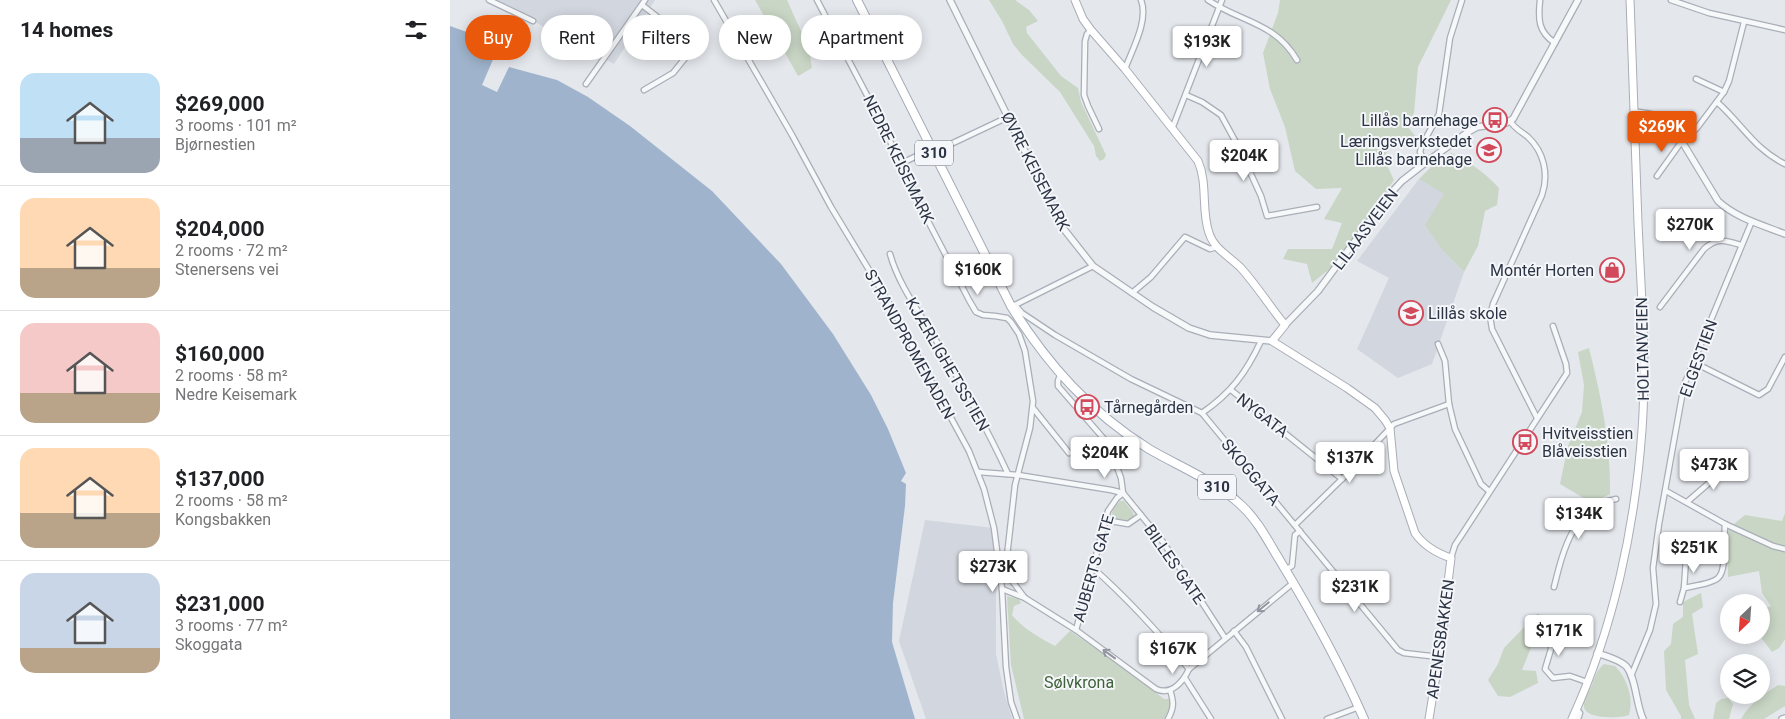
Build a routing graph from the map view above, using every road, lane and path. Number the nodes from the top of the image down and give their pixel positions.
1 (489, 0) edge
2 (645, 0) edge
3 (714, 0) edge
4 (817, 0) edge
5 (857, 0) edge
6 (950, 0) edge
7 (1075, 0) edge
8 (1141, 0) edge
9 (1208, 0) edge
10 (1222, 0) edge
11 (1462, 0) edge
12 (1540, 0) edge
13 (1578, 0) edge
14 (1630, 0) edge
15 (1671, 0) edge
16 (642, 5) junction
17 (1219, 7) junction
18 (533, 20) dead end
19 (1744, 22) junction
20 (1091, 30) junction
21 (1785, 30) edge
22 (1555, 42) junction
23 (1296, 60) dead end
24 (1125, 69) junction
25 (1696, 79) dead end
26 (586, 84) dead end
27 (644, 90) dead end
28 (1724, 92) junction
29 (1186, 95) junction
30 (1717, 102) junction
31 (1635, 112) junction
32 (1008, 117) junction
33 (1510, 122) junction
34 (1099, 129) dead end
35 (1172, 129) junction
36 (1682, 141) junction
37 (934, 152) junction
38 (923, 153) dead end
39 (902, 163) junction
40 (1425, 163) junction
41 (1785, 164) edge
42 (1658, 176) dead end
43 (1317, 207) dead end
44 (1752, 221) junction
45 (1785, 234) edge
46 (1741, 245) junction
47 (1217, 248) junction
48 (890, 254) dead end
49 (1093, 266) junction
50 (1132, 293) junction
51 (1013, 306) junction
52 (1660, 307) dead end
53 (1285, 325) junction
54 (1553, 326) dead end
55 (1261, 341) junction
56 (1272, 341) junction
57 (1438, 344) dead end
58 (1785, 358) edge
59 (1693, 362) junction
60 (1060, 375) junction
61 (1231, 390) junction
62 (1448, 404) junction
63 (1032, 408) junction
64 (1202, 413) junction
65 (1536, 418) junction
66 (1390, 428) junction
67 (1070, 453) dead end
68 (1740, 471) dead end
69 (978, 472) junction
70 (1008, 474) junction
71 (1018, 475) junction
72 (1342, 479) junction
73 (1488, 491) junction
74 (1666, 491) junction
75 (1123, 494) junction
76 (1616, 499) dead end
77 (1687, 502) junction
78 (1141, 515) junction
79 (1105, 520) junction
80 (1725, 524) junction
81 (1295, 525) junction
82 (1300, 531) junction
83 (1785, 549) edge
84 (1451, 558) junction
85 (1686, 559) dead end
86 (1093, 568) junction
87 (1286, 570) junction
88 (1293, 583) junction
89 (1554, 587) dead end
90 (1684, 588) junction
91 (1002, 589) junction
92 (1025, 598) junction
93 (1680, 602) dead end
94 (1076, 630) junction
95 (1234, 631) junction
96 (1225, 638) junction
97 (1554, 639) dead end
98 (1597, 653) junction
99 (1439, 657) junction
100 (1189, 669) junction
101 (1631, 676) junction
102 (1185, 678) junction
103 (1587, 682) junction
104 (1170, 690) junction
105 (1359, 706) junction
106 (1577, 709) junction
107 (1017, 719) edge
108 (1168, 719) edge
109 (1211, 719) edge
110 (1282, 719) edge
111 (1327, 719) edge
112 (1364, 719) edge
113 (1429, 719) edge
114 (1572, 719) edge
115 (1578, 719) edge
116 (1642, 719) edge

1 - 18 street
2 - 16 street
3 - 69 street, STRANDPROMENADEN
4 - 39 street, NEDRE KEISEMARK
5 - 37 main road, 310
6 - 32 street, ØVRE KEISEMARK
7 - 20 main road
8 - 24 street
9 - 17 street
10 - 17 street
11 - 40 street
12 - 22 street
13 - 22 street
14 - 31 main road, HOLTANVEIEN
15 - 19 street
16 - 26 street
16 - 27 street
17 - 23 street
17 - 29 street
19 - 21 street
19 - 28 street
20 - 24 main road
20 - 34 street
22 - 33 street
24 - 35 main road
25 - 28 street
28 - 30 street
29 - 35 street
29 - 43 street
30 - 36 street
30 - 41 street
31 - 36 street
31 - 98 main road, HOLTANVEIEN
32 - 37 street
32 - 49 street, ØVRE KEISEMARK
33 - 40 street, LILAASVEIEN
33 - 65 street
35 - 47 main road
36 - 42 street
36 - 44 street
37 - 51 main road, 310
38 - 39 street
39 - 63 street, NEDRE KEISEMARK
40 - 53 street, LILAASVEIEN
44 - 45 street
44 - 46 street, ELGESTIEN
46 - 52 street
46 - 59 street, ELGESTIEN
47 - 50 street
47 - 53 main road
48 - 70 street, KJÆRLIGHETSSTIEN
49 - 50 street, ØVRE KEISEMARK
49 - 51 street
50 - 55 street, ØVRE KEISEMARK
51 - 60 main road, 310
51 - 64 street
53 - 56 main road, LILAASVEIEN
54 - 65 street
55 - 56 street, ØVRE KEISEMARK
55 - 61 street
56 - 66 main road
57 - 62 street
58 - 59 street
59 - 74 street, ELGESTIEN
60 - 75 street, BILLES GATE
60 - 87 main road, 310
61 - 64 street
61 - 72 street, NYGATA
62 - 66 street
62 - 73 street
63 - 67 street
63 - 71 street, NEDRE KEISEMARK
64 - 81 street, SKOGGATA
65 - 73 street
66 - 72 street
66 - 84 main road
68 - 77 street
69 - 70 street, AUBERTS GATE
69 - 91 street, STRANDPROMENADEN
70 - 71 street, AUBERTS GATE
71 - 75 street, AUBERTS GATE
71 - 92 street, NEDRE KEISEMARK
72 - 81 street
73 - 84 street
74 - 77 street
74 - 101 street, ELGESTIEN
75 - 78 street, BILLES GATE
75 - 79 street, AUBERTS GATE
76 - 89 street
77 - 80 street
78 - 79 street, BILLES GATE
78 - 96 street, BILLES GATE
79 - 86 street, AUBERTS GATE
80 - 83 street
80 - 90 street
81 - 82 street, SKOGGATA
82 - 87 street
82 - 99 street, SKOGGATA
84 - 99 main road, APENESBAKKEN
85 - 90 street
86 - 94 street, AUBERTS GATE
86 - 100 street
87 - 88 main road, 310
88 -> 95 street
88 - 105 main road, 310
90 - 93 street
91 - 92 street
91 - 107 street, STRANDPROMENADEN
92 - 94 street
104 -> 94 street
95 - 96 street
95 - 110 street
96 - 100 street
97 - 103 street
98 - 101 street
98 - 103 main road, HOLTANVEIEN
99 - 113 main road, APENESBAKKEN
100 - 102 street
101 - 116 street
102 - 104 street
102 - 109 street
103 - 106 main road, HOLTANVEIEN
104 - 108 street
105 - 111 street
105 - 112 main road, 310
106 - 114 main road, HOLTANVEIEN
106 - 115 street

